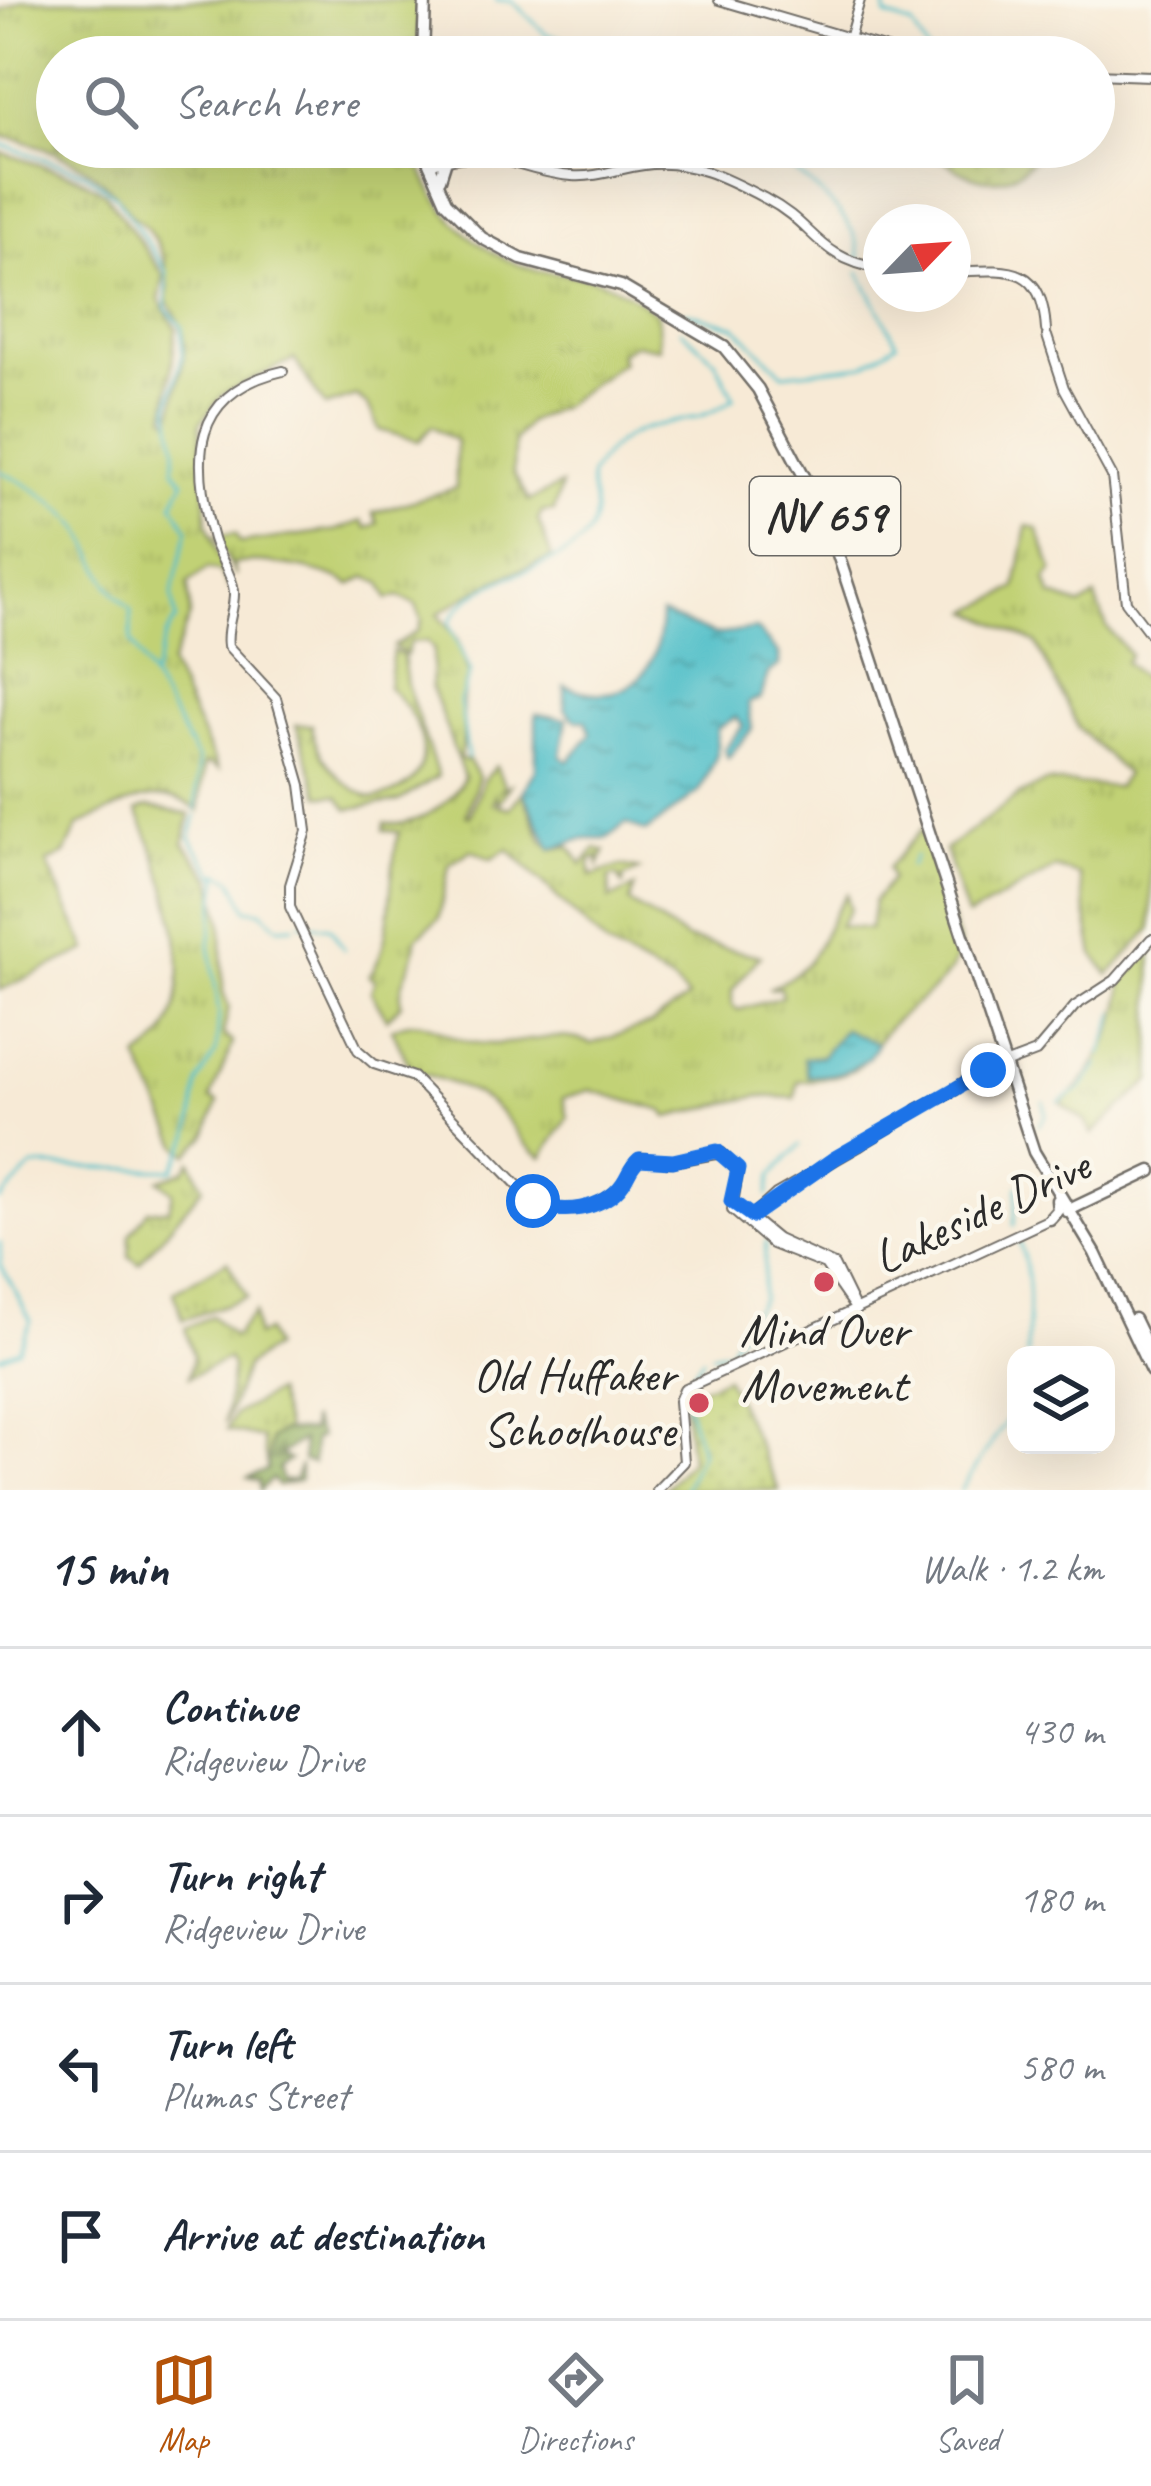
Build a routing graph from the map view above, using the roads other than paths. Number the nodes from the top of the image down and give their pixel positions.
1 (427, 0) edge
2 (719, 0) edge
3 (860, 0) edge
4 (426, 36) edge
5 (839, 36) edge
6 (850, 36) edge
7 (1115, 75) edge
8 (1151, 76) edge
9 (437, 168) edge
10 (438, 168) edge
11 (546, 168) edge
12 (629, 168) edge
13 (698, 168) edge
14 (863, 264) edge
15 (971, 271) edge
16 (676, 319) junction
17 (692, 321) junction
18 (283, 371) dead end
19 (1151, 635) edge
20 (1151, 939) edge
21 (1008, 1064) junction
22 (1023, 1120) junction
23 (1040, 1150) junction
24 (1151, 1172) edge
25 (1057, 1197) junction
26 (1089, 1201) junction
27 (1070, 1210) junction
28 (1050, 1219) junction
29 (749, 1220) junction
30 (1087, 1228) junction
31 (1121, 1308) junction
32 (856, 1310) junction
33 (1144, 1340) junction
34 (1151, 1354) edge
35 (1151, 1370) edge
36 (657, 1490) edge

1 - 4 main road
2 - 5 street
3 - 6 street
7 - 8 street
9 - 17 main road, NV 659
10 - 16 main road, NV 659
11 - 12 street
13 - 14 street
15 - 19 street
16 - 17 main road
16 - 21 main road, NV 659
17 - 21 main road, NV 659
18 - 29 street
20 - 21 street
21 - 22 main road, NV 659
21 - 23 main road, NV 659
21 - 29 street
22 - 23 main road
22 - 25 main road, NV 659
23 - 27 main road, NV 659
24 - 26 main road, Lakeside Drive
25 - 27 main road, NV 659
25 - 28 main road
26 - 27 main road, Lakeside Drive
26 - 30 main road
27 - 28 street, Lakeside Drive
27 - 30 main road, NV 659
27 - 31 main road, NV 659
28 - 32 street, Lakeside Drive
29 - 32 street
30 - 33 main road, NV 659
31 - 33 main road
31 - 35 main road, NV 659
32 - 36 street, Lakeside Drive
33 - 34 main road, NV 659

